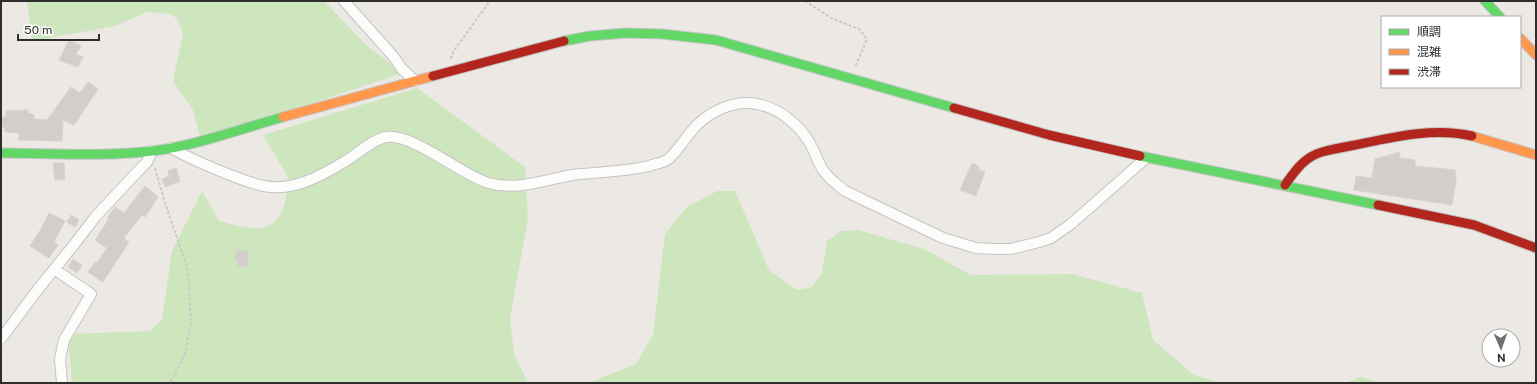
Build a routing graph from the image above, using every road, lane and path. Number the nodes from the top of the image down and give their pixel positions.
1 (344, 1) edge
2 (490, 1) edge
3 (805, 1) edge
4 (1485, 1) edge
5 (1499, 16) edge
6 (1521, 39) edge
7 (1536, 55) edge
8 (449, 73) junction
9 (850, 79) junction
10 (415, 81) junction
11 (171, 148) junction
12 (152, 151) junction
13 (1, 153) edge
14 (1536, 155) edge
15 (1146, 158) junction
16 (1286, 185) junction
17 (1536, 248) edge
18 (54, 269) junction
19 (1, 340) edge
20 (62, 383) edge
21 (170, 383) edge

1 - 10 street
2 - 8 path
3 - 9 path
4 - 5 street
6 - 7 street
8 - 9 street
8 - 10 street
9 - 15 street
10 - 11 street
11 - 12 street
11 - 15 street
12 - 13 street
12 - 18 street
12 - 21 path
14 - 16 street
15 - 16 street
16 - 17 street
18 - 19 street
18 - 20 street

